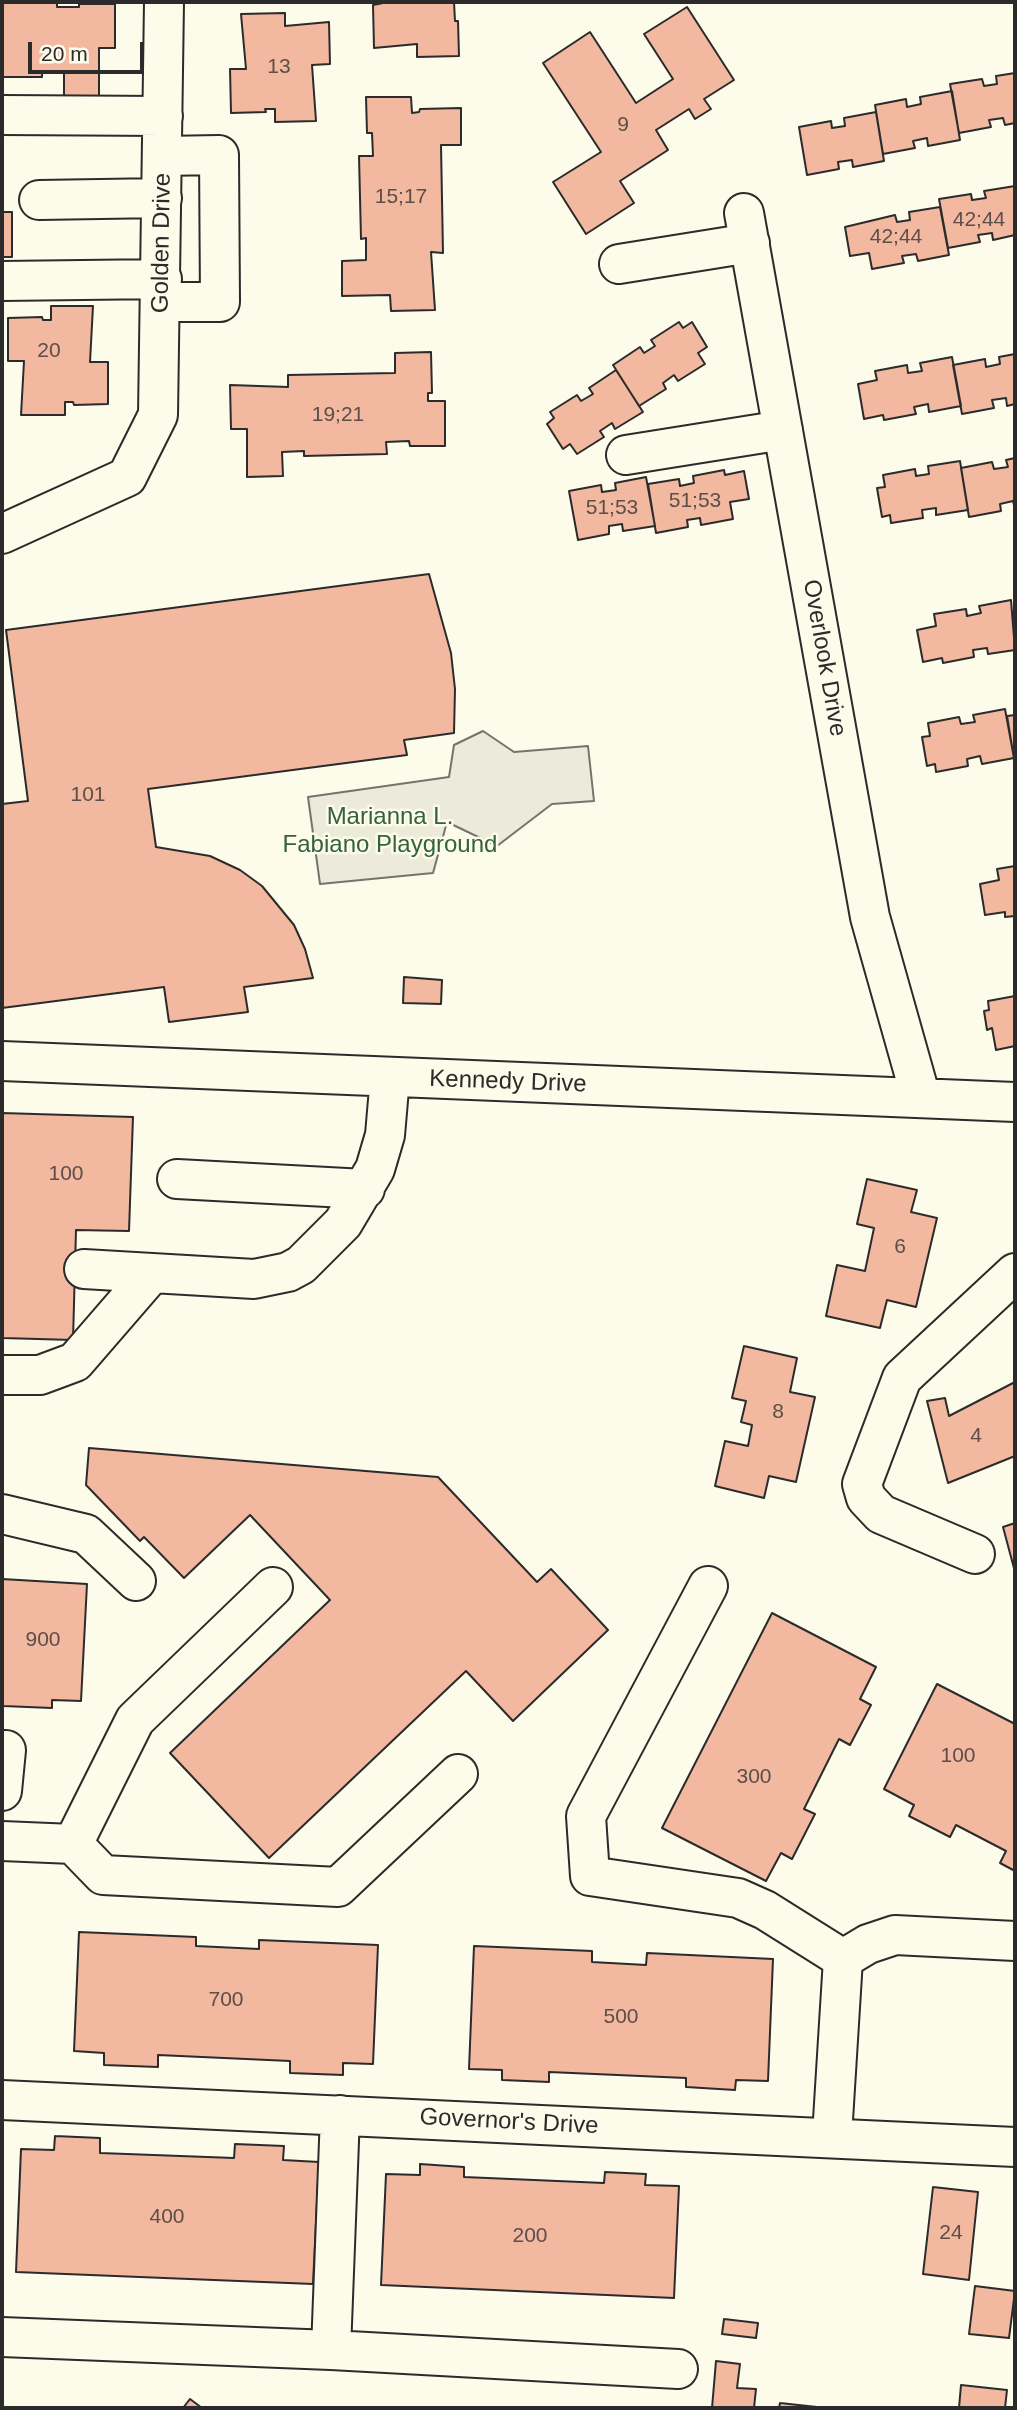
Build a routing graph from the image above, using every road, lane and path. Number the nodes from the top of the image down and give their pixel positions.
1 (164, 2) edge
2 (2, 115) edge
3 (163, 116) junction
4 (163, 156) junction
5 (162, 198) junction
6 (39, 200) dead end
7 (619, 264) dead end
8 (2, 281) edge
9 (161, 291) junction
10 (783, 430) junction
11 (626, 455) dead end
12 (2, 534) edge
13 (2, 1061) edge
14 (390, 1077) junction
15 (921, 1098) junction
16 (1015, 1102) edge
17 (177, 1179) dead end
18 (365, 1189) junction
19 (84, 1269) dead end
20 (152, 1273) junction
21 (1015, 1273) edge
22 (2, 1375) edge
23 (2, 1514) edge
24 (975, 1554) dead end
25 (136, 1581) dead end
26 (708, 1586) dead end
27 (273, 1587) dead end
28 (2, 1750) edge
29 (458, 1774) dead end
30 (2, 1791) edge
31 (2, 1841) edge
32 (73, 1844) junction
33 (1015, 1941) edge
34 (843, 1959) junction
35 (2, 2100) edge
36 (340, 2115) junction
37 (832, 2136) junction
38 (1015, 2147) edge
39 (2, 2336) edge
40 (331, 2350) junction
41 (678, 2369) dead end

1 - 3 street, Golden Drive
2 - 3 street
3 - 4 street, Golden Drive
4 - 5 street, Golden Drive
4 - 9 street
5 - 6 street
5 - 9 street, Golden Drive
7 - 10 street, Overlook Drive
8 - 9 street
9 - 12 street, Golden Drive
10 - 11 street
10 - 15 street, Overlook Drive
13 - 14 street, Kennedy Drive
14 - 15 street, Kennedy Drive
14 - 18 street
15 - 16 street, Kennedy Drive
17 - 18 street
18 - 20 street
19 - 20 street
20 - 22 street
21 - 24 street
23 - 25 street
26 - 34 street
27 - 32 street
28 - 30 street
29 - 32 street
31 - 32 street
33 - 34 street
34 - 37 street
35 - 36 street, Governor's Drive
36 - 37 street, Governor's Drive
36 - 40 street
37 - 38 street, Governor's Drive
39 - 40 street
40 - 41 street

